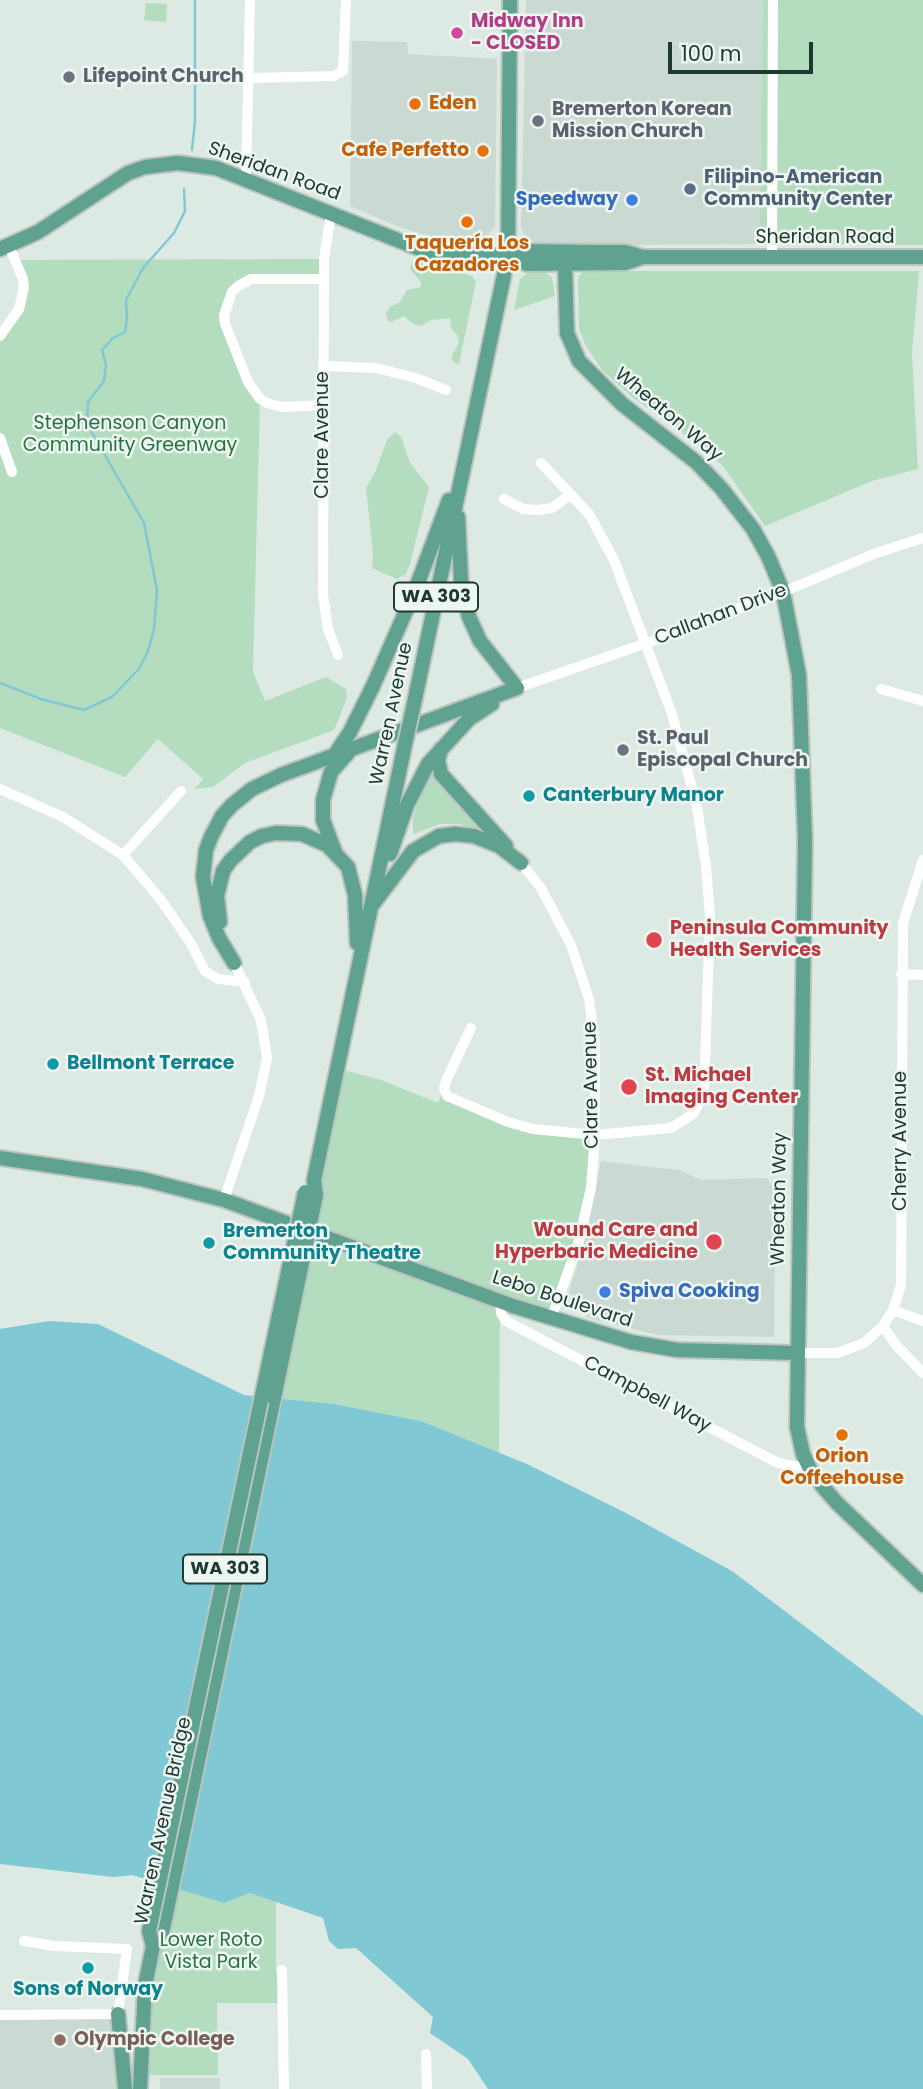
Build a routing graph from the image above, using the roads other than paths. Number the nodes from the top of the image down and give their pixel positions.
1 (250, 0) edge
2 (346, 0) edge
3 (510, 0) edge
4 (773, 0) edge
5 (250, 78) junction
6 (246, 179) junction
7 (331, 214) junction
8 (5, 248) edge
9 (508, 257) junction
10 (643, 257) junction
11 (923, 257) edge
12 (772, 258) junction
13 (565, 264) junction
14 (324, 279) junction
15 (0, 336) edge
16 (323, 366) junction
17 (446, 390) dead end
18 (323, 405) junction
19 (0, 438) edge
20 (467, 453) junction
21 (541, 463) dead end
22 (12, 472) dead end
23 (457, 494) junction
24 (571, 494) junction
25 (505, 499) dead end
26 (923, 538) edge
27 (783, 592) junction
28 (647, 643) junction
29 (338, 655) dead end
30 (517, 688) junction
31 (881, 689) dead end
32 (923, 701) edge
33 (354, 748) junction
34 (441, 748) junction
35 (332, 757) junction
36 (0, 789) edge
37 (181, 791) dead end
38 (335, 853) junction
39 (123, 856) junction
40 (923, 860) edge
41 (521, 863) junction
42 (370, 908) junction
43 (234, 963) junction
44 (358, 965) junction
45 (901, 974) junction
46 (923, 975) edge
47 (245, 982) junction
48 (471, 1028) dead end
49 (595, 1135) junction
50 (0, 1158) edge
51 (312, 1189) joint
52 (224, 1200) junction
53 (500, 1302) junction
54 (893, 1310) junction
55 (551, 1319) junction
56 (923, 1321) edge
57 (883, 1326) junction
58 (797, 1353) junction
59 (923, 1373) edge
60 (810, 1469) junction
61 (923, 1585) edge
62 (24, 1941) dead end
63 (282, 1970) dead end
64 (118, 2014) junction
65 (0, 2015) edge
66 (426, 2054) dead end
67 (125, 2089) edge
68 (140, 2089) edge
69 (284, 2089) edge
70 (427, 2089) edge

1 - 5 street
2 - 5 street
3 - 9 main road, WA 303
4 - 12 street
5 - 6 street
6 - 7 main road, Sheridan Road
6 - 8 main road, Sheridan Road
7 - 9 main road, Sheridan Road
7 - 14 street, Clare Avenue
8 - 15 street
9 - 10 main road, Sheridan Road
9 - 13 main road, Sheridan Road
9 - 20 main road, Warren Avenue / WA 303
10 - 12 main road, Sheridan Road
10 - 13 main road, Sheridan Road
11 - 12 main road, Sheridan Road
13 - 27 main road, Wheaton Way
14 - 16 street, Clare Avenue
14 - 18 street
16 - 17 street
16 - 18 street, Clare Avenue
18 - 29 street, Clare Avenue
19 - 22 street
20 - 23 main road, Warren Avenue / WA 303
20 - 35 main road
21 - 24 street
23 - 30 main road
23 - 42 main road, Warren Avenue / WA 303, bridge
24 - 25 street
24 - 28 street
26 - 27 street, Callahan Drive
27 - 28 street, Callahan Drive
27 - 58 main road, Wheaton Way
28 - 30 street, Callahan Drive
28 - 49 street
30 - 33 main road
30 - 34 main road
31 - 32 street
33 - 35 main road
33 - 38 main road
34 - 41 main road
34 - 42 main road
35 - 43 main road
36 - 39 street
37 - 39 street
38 - 43 main road
38 - 44 main road
39 - 47 street
40 - 45 street, Cherry Avenue
41 - 42 main road
41 - 49 street, Clare Avenue
42 - 44 main road, Warren Avenue / WA 303
43 - 47 street
44 - 51 main road, Warren Avenue / WA 303
45 - 46 street
45 - 54 street, Cherry Avenue
47 - 52 street
48 - 49 street
49 - 55 street, Clare Avenue
50 - 52 main road, Lebo Boulevard
51 - 68 main road, Warren Avenue Bridge / WA 303, bridge
52 - 53 main road, Lebo Boulevard
53 - 55 main road, Lebo Boulevard
53 - 60 street, Campbell Way
54 - 56 street
54 - 57 street, Cherry Avenue
55 - 58 main road, Lebo Boulevard
57 - 58 street, Cherry Avenue
57 - 59 street
58 - 60 main road, Wheaton Way
60 - 61 main road, Wheaton Way
62 - 64 street
63 - 69 street
64 - 65 street
64 - 67 main road
66 - 70 street

